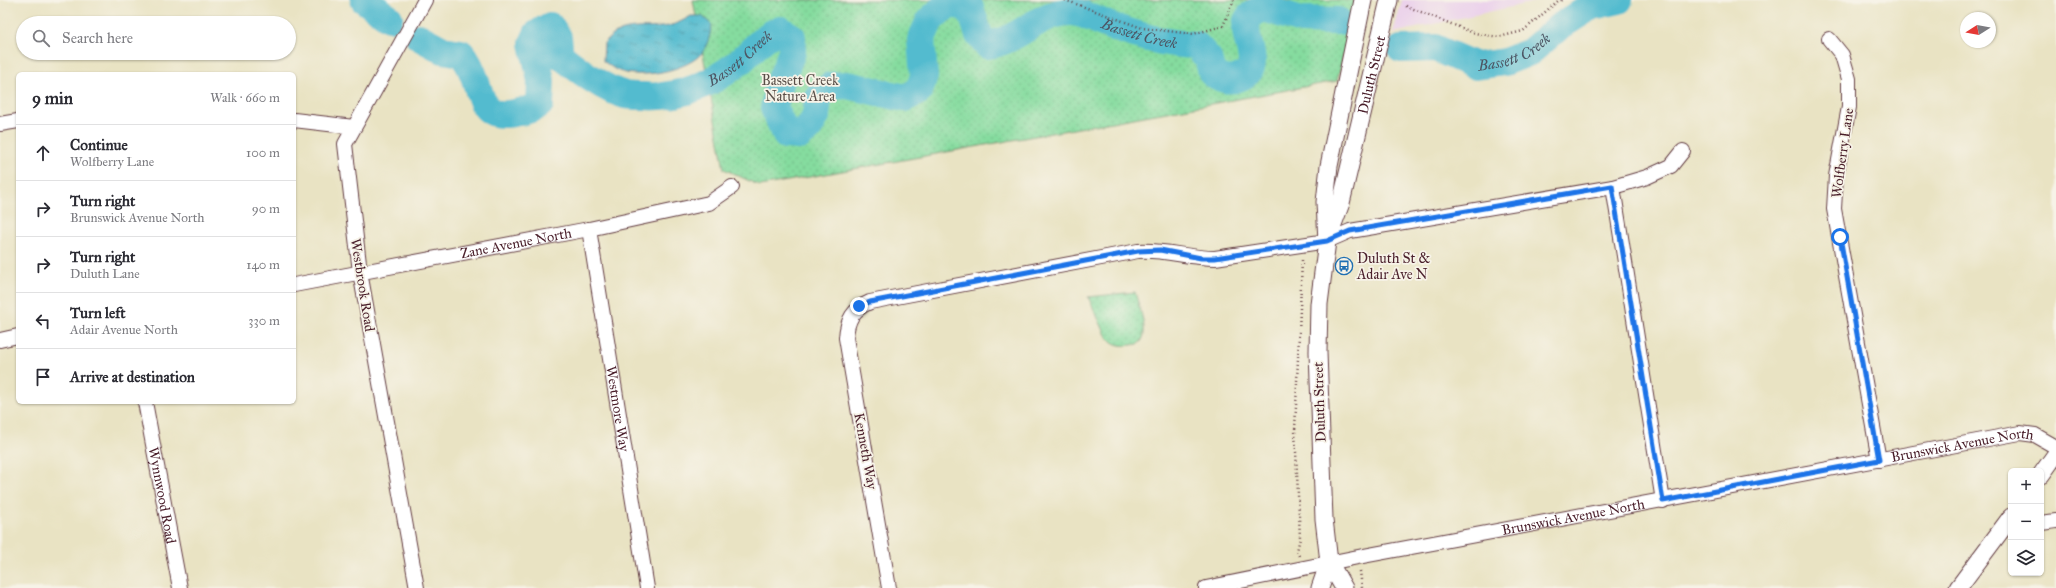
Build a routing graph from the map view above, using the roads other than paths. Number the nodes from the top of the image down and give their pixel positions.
1 (425, 0) edge
2 (1363, 0) edge
3 (1389, 0) edge
4 (1829, 39) dead end
5 (296, 120) edge
6 (16, 121) edge
7 (0, 124) edge
8 (354, 127) junction
9 (1683, 151) dead end
10 (732, 186) dead end
11 (1612, 186) junction
12 (589, 229) junction
13 (1327, 241) junction
14 (360, 272) junction
15 (296, 285) edge
16 (16, 336) edge
17 (0, 340) edge
18 (145, 404) edge
19 (2056, 447) edge
20 (2056, 454) edge
21 (1879, 460) junction
22 (2044, 471) edge
23 (1663, 501) junction
24 (2008, 521) edge
25 (2056, 521) edge
26 (2044, 523) edge
27 (1329, 562) junction
28 (180, 588) edge
29 (417, 588) edge
30 (647, 588) edge
31 (889, 588) edge
32 (1206, 588) edge
33 (1320, 588) edge
34 (1344, 588) edge
35 (1958, 588) edge

1 - 8 street, Westbrook Road
2 - 13 street, Duluth Street
3 - 13 street, Duluth Street
4 - 21 street, Wolfberry Lane
5 - 8 street
6 - 7 street
8 - 14 street, Westbrook Road
9 - 11 street
10 - 12 street, Zane Avenue North
11 - 13 street
11 - 23 street
12 - 14 street, Zane Avenue North
12 - 30 street, Westmore Way
13 - 27 street, Duluth Street
13 - 31 street, Kenneth Way
14 - 15 street, Zane Avenue North
14 - 29 street, Westbrook Road
16 - 17 street
18 - 28 street, Wynnwood Road
19 - 21 street, Brunswick Avenue North
20 - 22 street
21 - 23 street, Brunswick Avenue North
23 - 27 street, Brunswick Avenue North
24 - 35 street
25 - 26 street
27 - 32 street, Brunswick Avenue North
27 - 33 street, Duluth Street
27 - 34 street, Duluth Street

